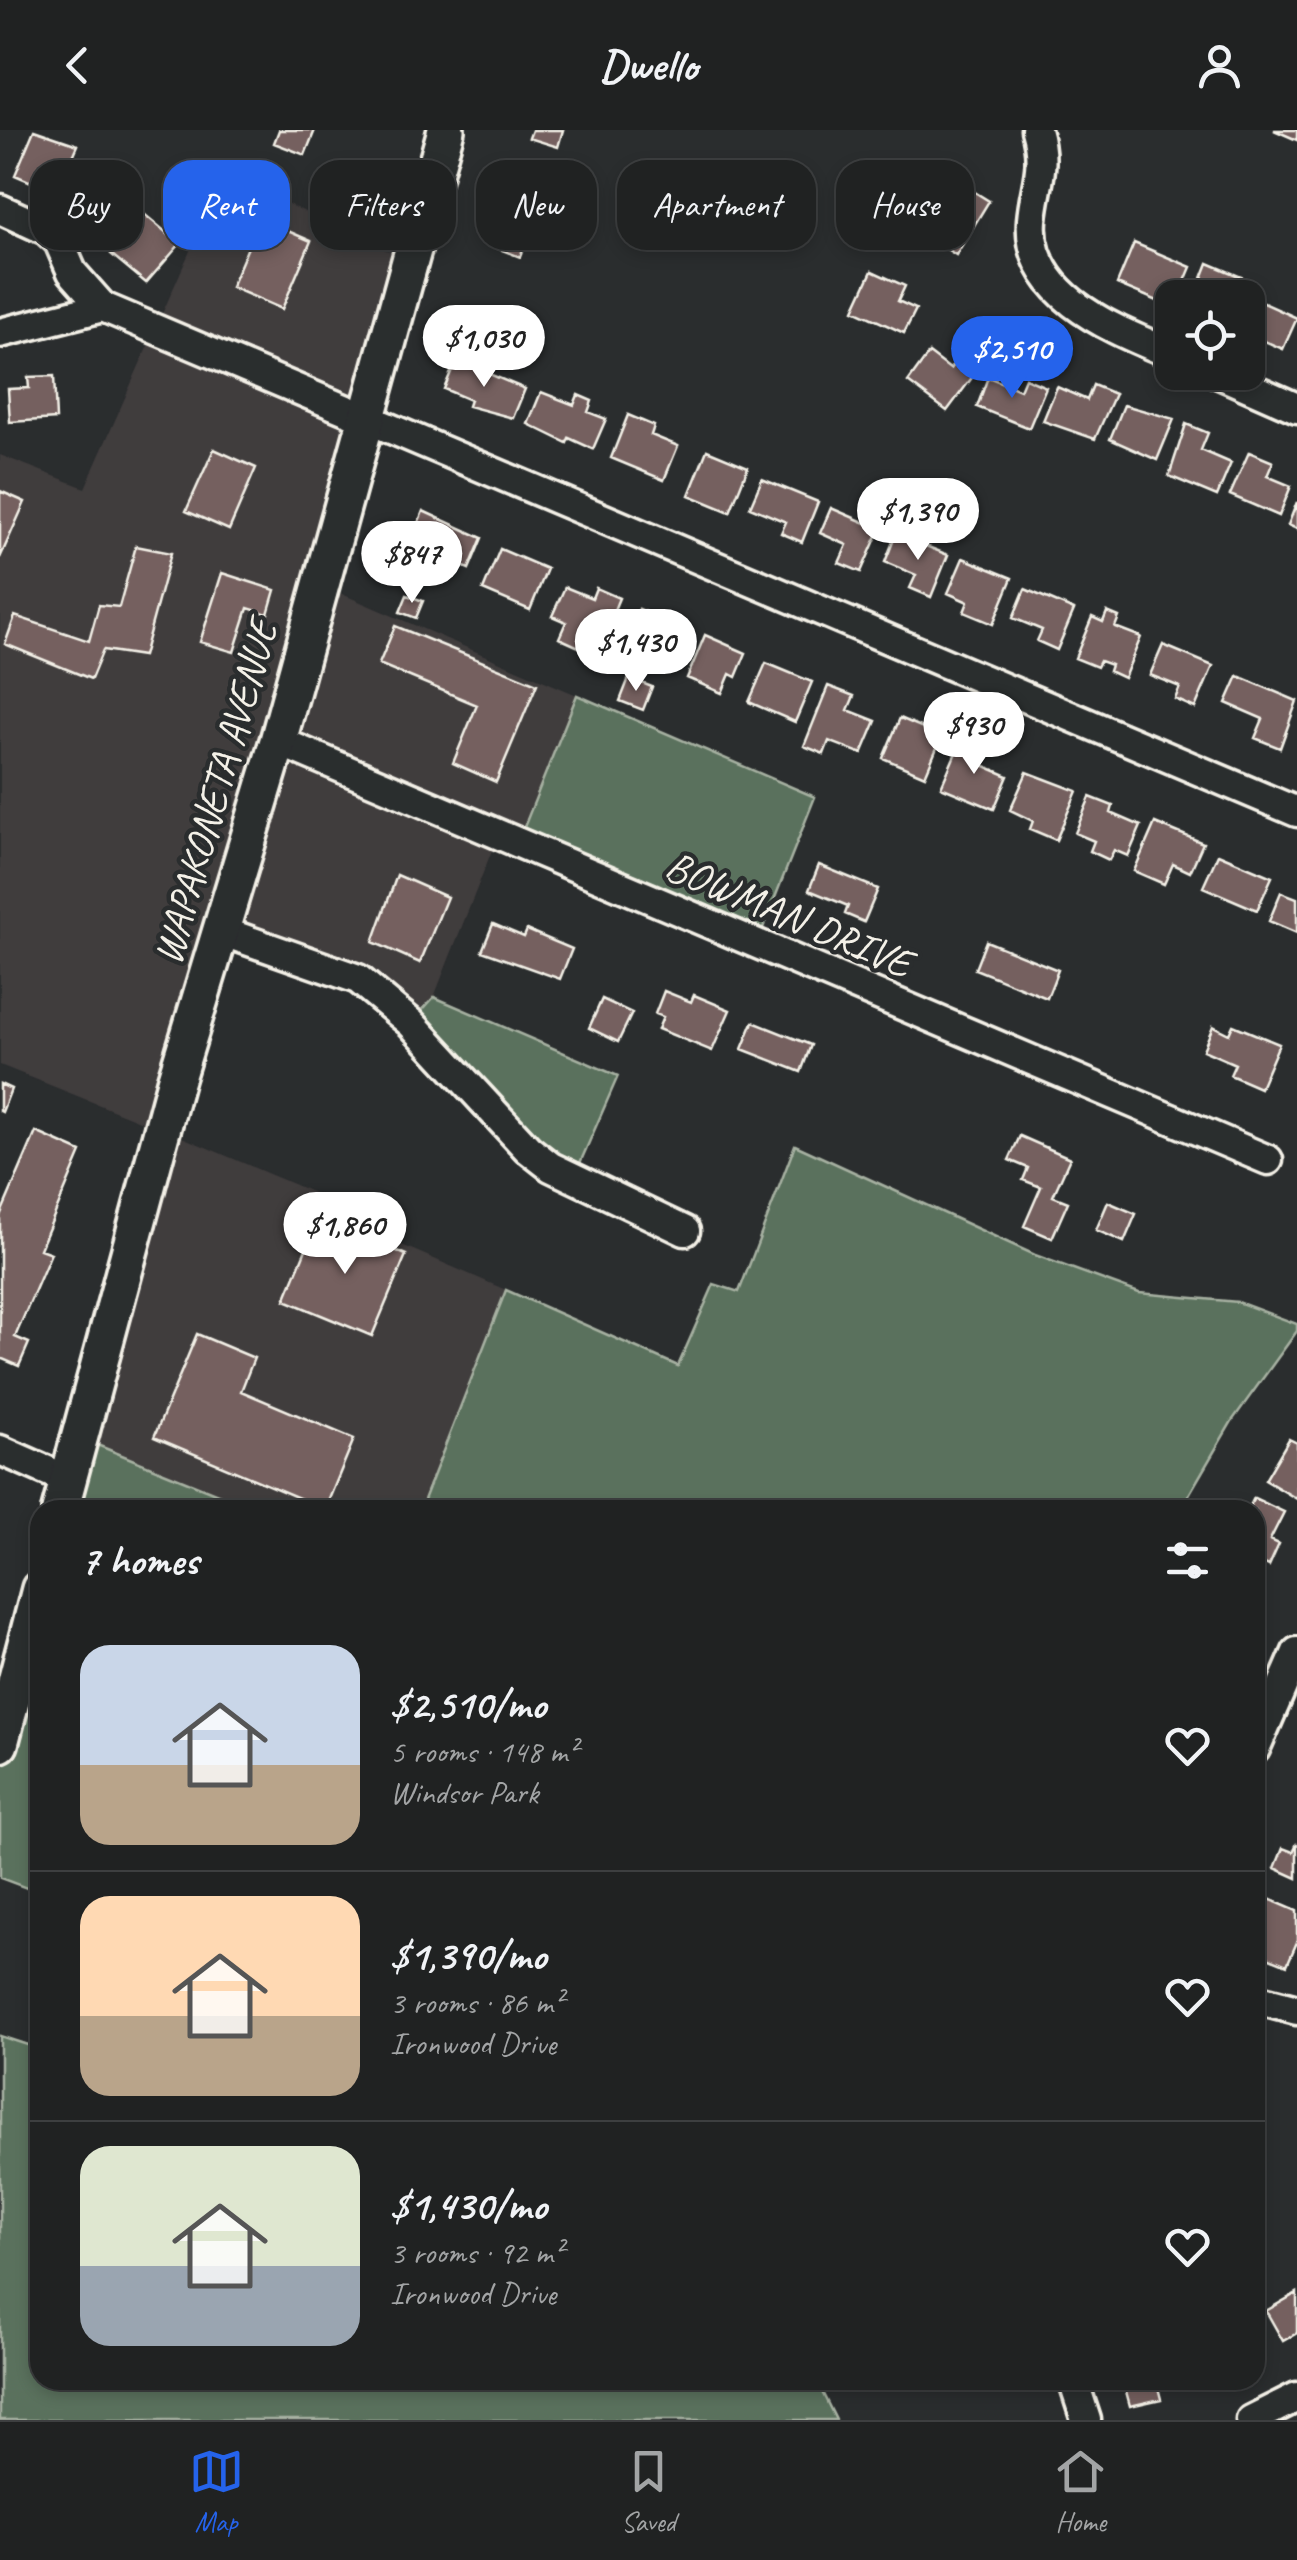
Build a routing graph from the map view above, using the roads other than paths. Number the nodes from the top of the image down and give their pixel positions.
1 (446, 130) edge
2 (1036, 130) edge
3 (0, 208) edge
4 (103, 307) junction
5 (0, 333) edge
6 (1155, 347) edge
7 (1256, 390) edge
8 (1297, 408) edge
9 (366, 420) junction
10 (278, 741) junction
11 (1297, 812) edge
12 (221, 931) junction
13 (1268, 1160) dead end
14 (685, 1232) dead end
15 (0, 1450) edge
16 (64, 1495) edge
17 (30, 1628) edge
18 (1297, 1652) edge
19 (1265, 1726) edge
20 (0, 1744) edge
21 (1265, 2002) edge
22 (1297, 2010) edge
23 (1076, 2390) edge
24 (1297, 2397) edge
25 (1086, 2420) edge
26 (1250, 2420) edge

1 - 9 main road, WAPAKONETA AVENUE
2 - 6 street
3 - 4 street
4 - 5 street
4 - 9 street
7 - 8 street
9 - 10 main road, WAPAKONETA AVENUE
9 - 11 street
10 - 12 main road, WAPAKONETA AVENUE
10 - 13 street, BOWMAN DRIVE
12 - 14 street
12 - 16 main road, WAPAKONETA AVENUE
15 - 16 street
17 - 20 main road
18 - 19 street
21 - 22 street
23 - 25 street
24 - 26 street

